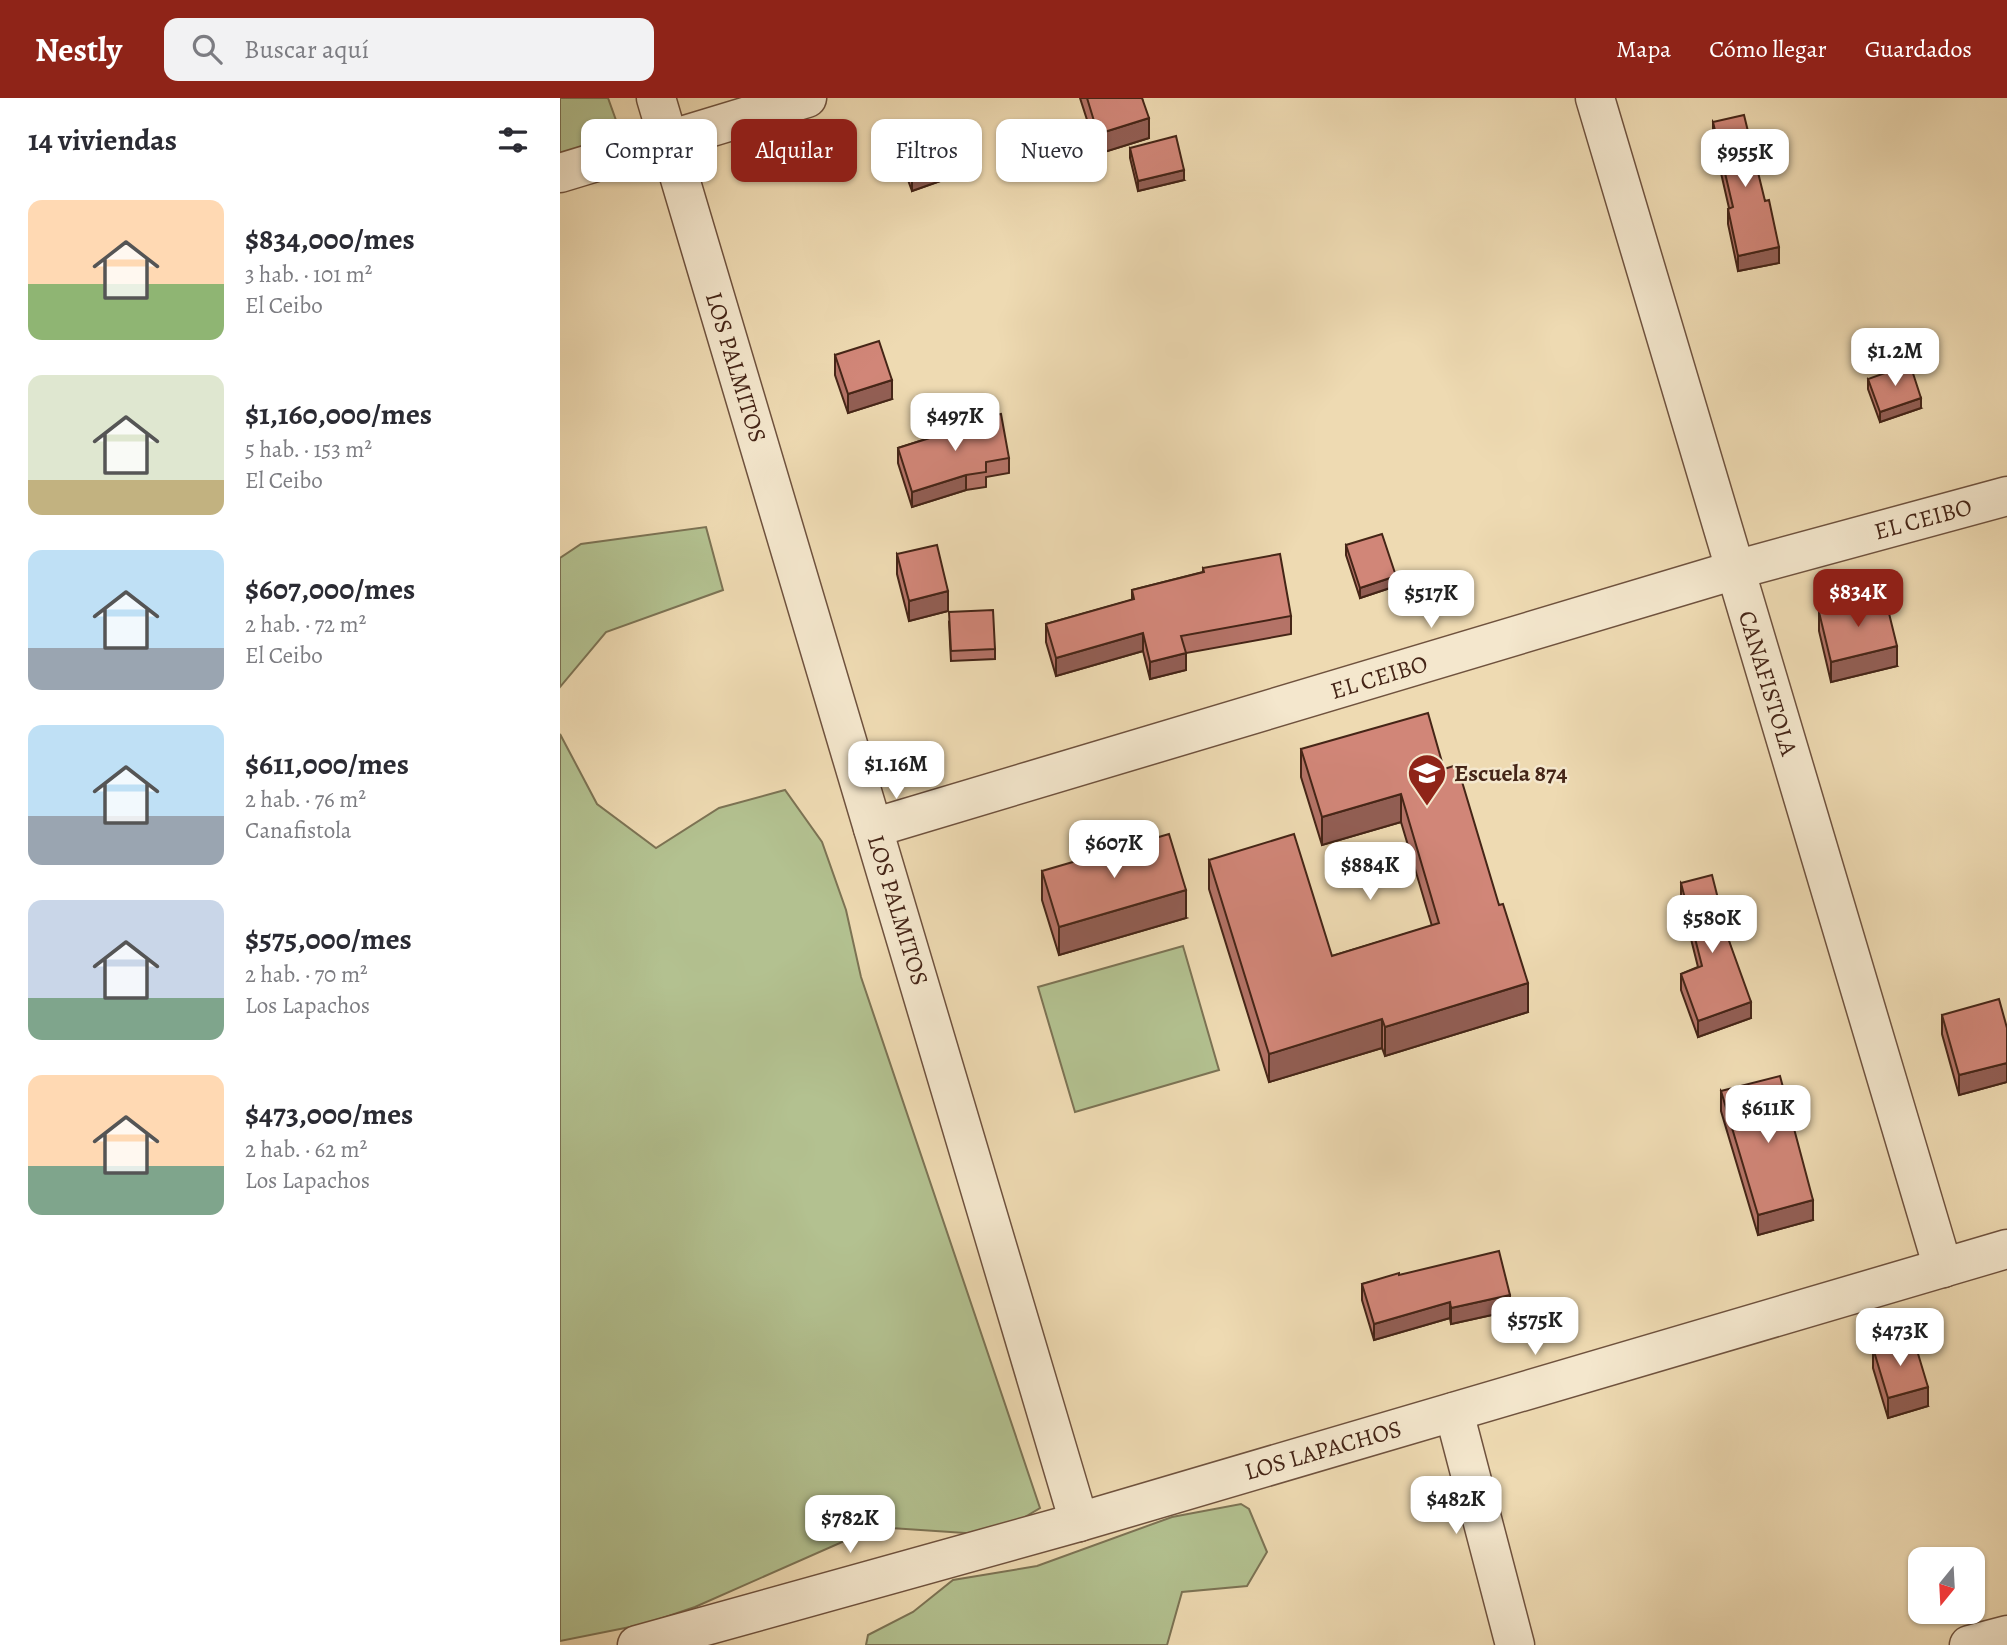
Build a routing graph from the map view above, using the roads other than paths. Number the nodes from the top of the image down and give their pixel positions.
1 (656, 98) edge
2 (807, 98) edge
3 (1594, 98) edge
4 (662, 119) edge
5 (717, 125) edge
6 (581, 166) edge
7 (560, 173) edge
8 (681, 182) edge
9 (2007, 496) edge
10 (1735, 570) junction
11 (873, 828) junction
12 (2007, 1249) edge
13 (1943, 1268) junction
14 (1454, 1412) junction
15 (1079, 1522) junction
16 (2007, 1635) edge
17 (637, 1645) edge
18 (1515, 1645) edge
19 (1969, 1645) edge

1 - 4 street, LOS PALMITOS
2 - 5 street
3 - 10 street, CANAFISTOLA
6 - 7 street
8 - 11 street, LOS PALMITOS
9 - 10 street, EL CEIBO
10 - 11 street, EL CEIBO
10 - 13 street, CANAFISTOLA
11 - 15 street, LOS PALMITOS
12 - 13 street, LOS LAPACHOS
13 - 14 street, LOS LAPACHOS
14 - 15 street, LOS LAPACHOS
14 - 18 street
15 - 17 street, LOS LAPACHOS
16 - 19 street

